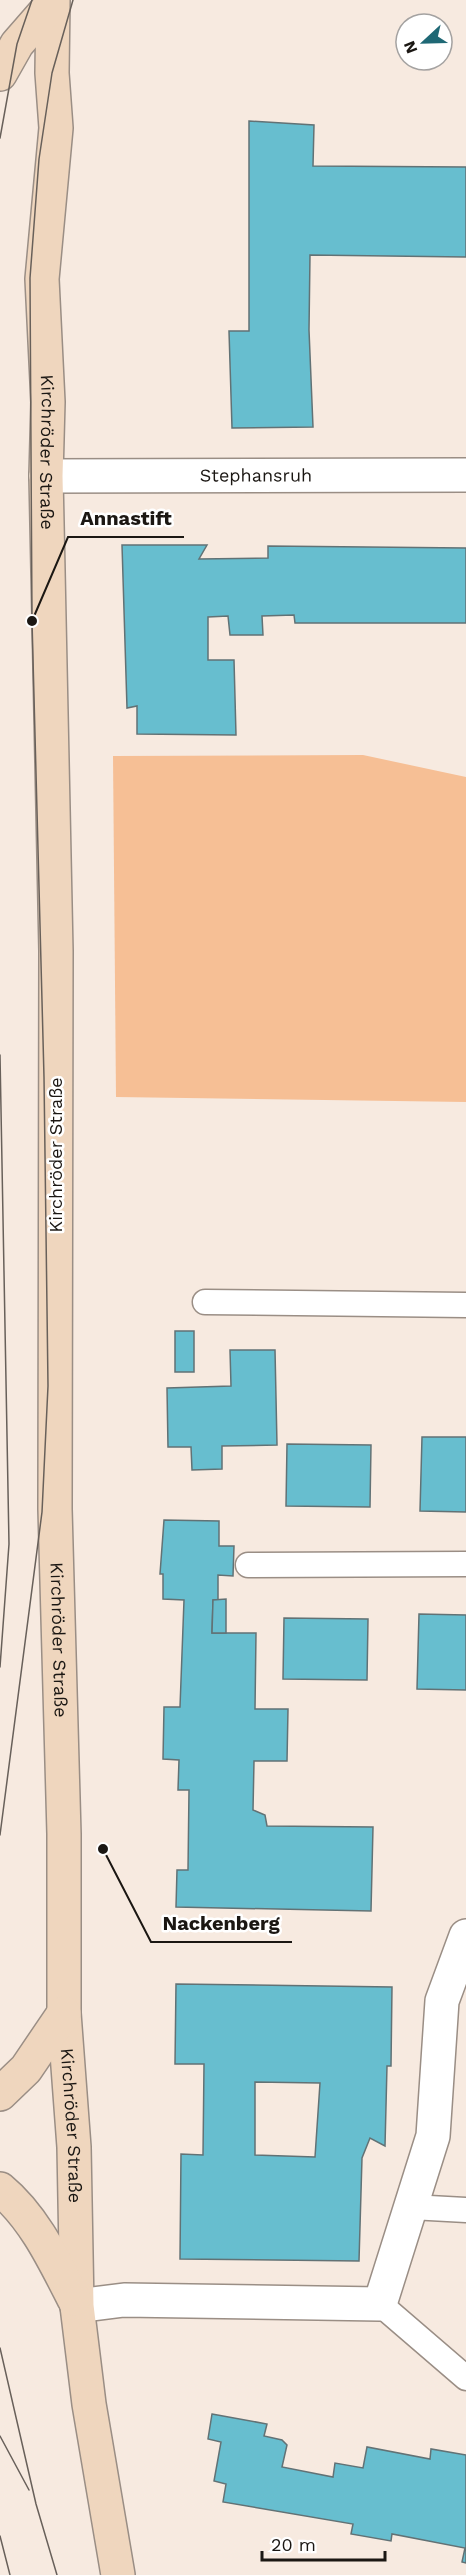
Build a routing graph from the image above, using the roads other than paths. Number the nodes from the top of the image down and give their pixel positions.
1 (47, 1) edge
2 (0, 74) edge
3 (466, 475) edge
4 (46, 476) junction
5 (205, 1302) dead end
6 (466, 1305) edge
7 (248, 1564) dead end
8 (466, 1564) edge
9 (466, 1936) edge
10 (64, 2013) junction
11 (0, 2094) edge
12 (0, 2189) edge
13 (411, 2207) junction
14 (466, 2210) edge
15 (380, 2304) junction
16 (77, 2306) junction
17 (466, 2378) edge
18 (118, 2575) edge

1 - 2 main road, Kirchröder Straße
1 - 4 main road, Kirchröder Straße
3 - 4 street, Stephansruh
4 - 10 main road, Kirchröder Straße
5 - 6 lane
7 - 8 lane
9 - 13 street
10 - 11 main road
10 - 16 main road, Kirchröder Straße
12 - 16 main road
13 - 14 lane
13 - 15 street
15 - 16 street
15 - 17 lane
16 - 18 main road, Kirchröder Straße

